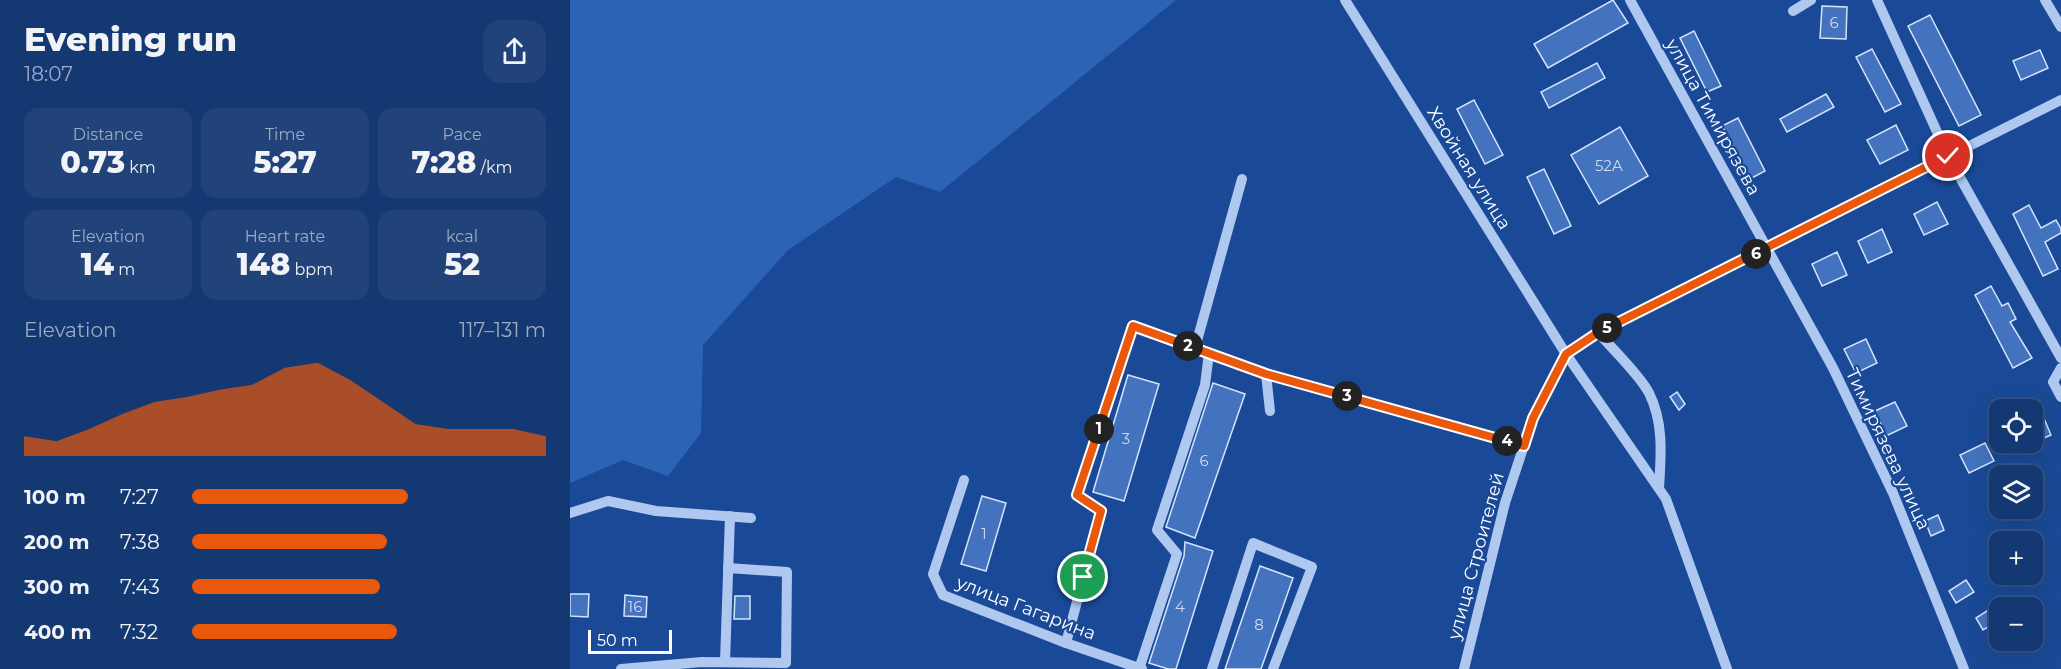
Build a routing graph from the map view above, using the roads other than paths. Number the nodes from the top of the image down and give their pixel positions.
1 (1344, 0) edge
2 (1630, 0) edge
3 (1811, 0) edge
4 (1877, 0) edge
5 (2045, 0) edge
6 (1793, 11) dead end
7 (2061, 27) edge
8 (2061, 100) edge
9 (1948, 156) junction
10 (1242, 180) dead end
11 (1767, 249) junction
12 (1599, 332) junction
13 (1196, 348) junction
14 (1209, 353) junction
15 (1566, 354) junction
16 (2061, 358) edge
17 (2061, 368) edge
18 (1266, 374) junction
19 (2061, 397) edge
20 (1270, 411) dead end
21 (1524, 446) junction
22 (964, 480) dead end
23 (1659, 488) junction
24 (570, 513) edge
25 (730, 516) junction
26 (751, 518) dead end
27 (729, 568) junction
28 (1066, 643) junction
29 (725, 662) junction
30 (1141, 668) edge
31 (621, 669) edge
32 (1212, 669) edge
33 (1273, 669) edge
34 (1464, 669) edge
35 (1727, 669) edge
36 (1964, 669) edge

1 - 15 street, Хвойная улица
2 - 11 street, улица Тимирязева
3 - 6 street
4 - 9 street
5 - 7 street
8 - 9 street
9 - 11 street
9 - 16 street
10 - 13 street
11 - 12 street
11 - 36 street, Тимирязева улица
12 - 15 street
12 - 23 street
13 - 14 street
13 - 28 street
14 - 18 street
14 - 30 street
15 - 21 street, улица Строителей
15 - 23 street, Хвойная улица
17 - 19 street
18 - 20 street
18 - 21 street
21 - 34 street, улица Строителей
22 - 28 street, улица Гагарина
23 - 35 street, Хвойная улица
24 - 25 street
25 - 26 street
25 - 27 street
27 - 29 street
27 - 29 street
28 - 30 street, улица Гагарина
29 - 31 street
32 - 33 street

